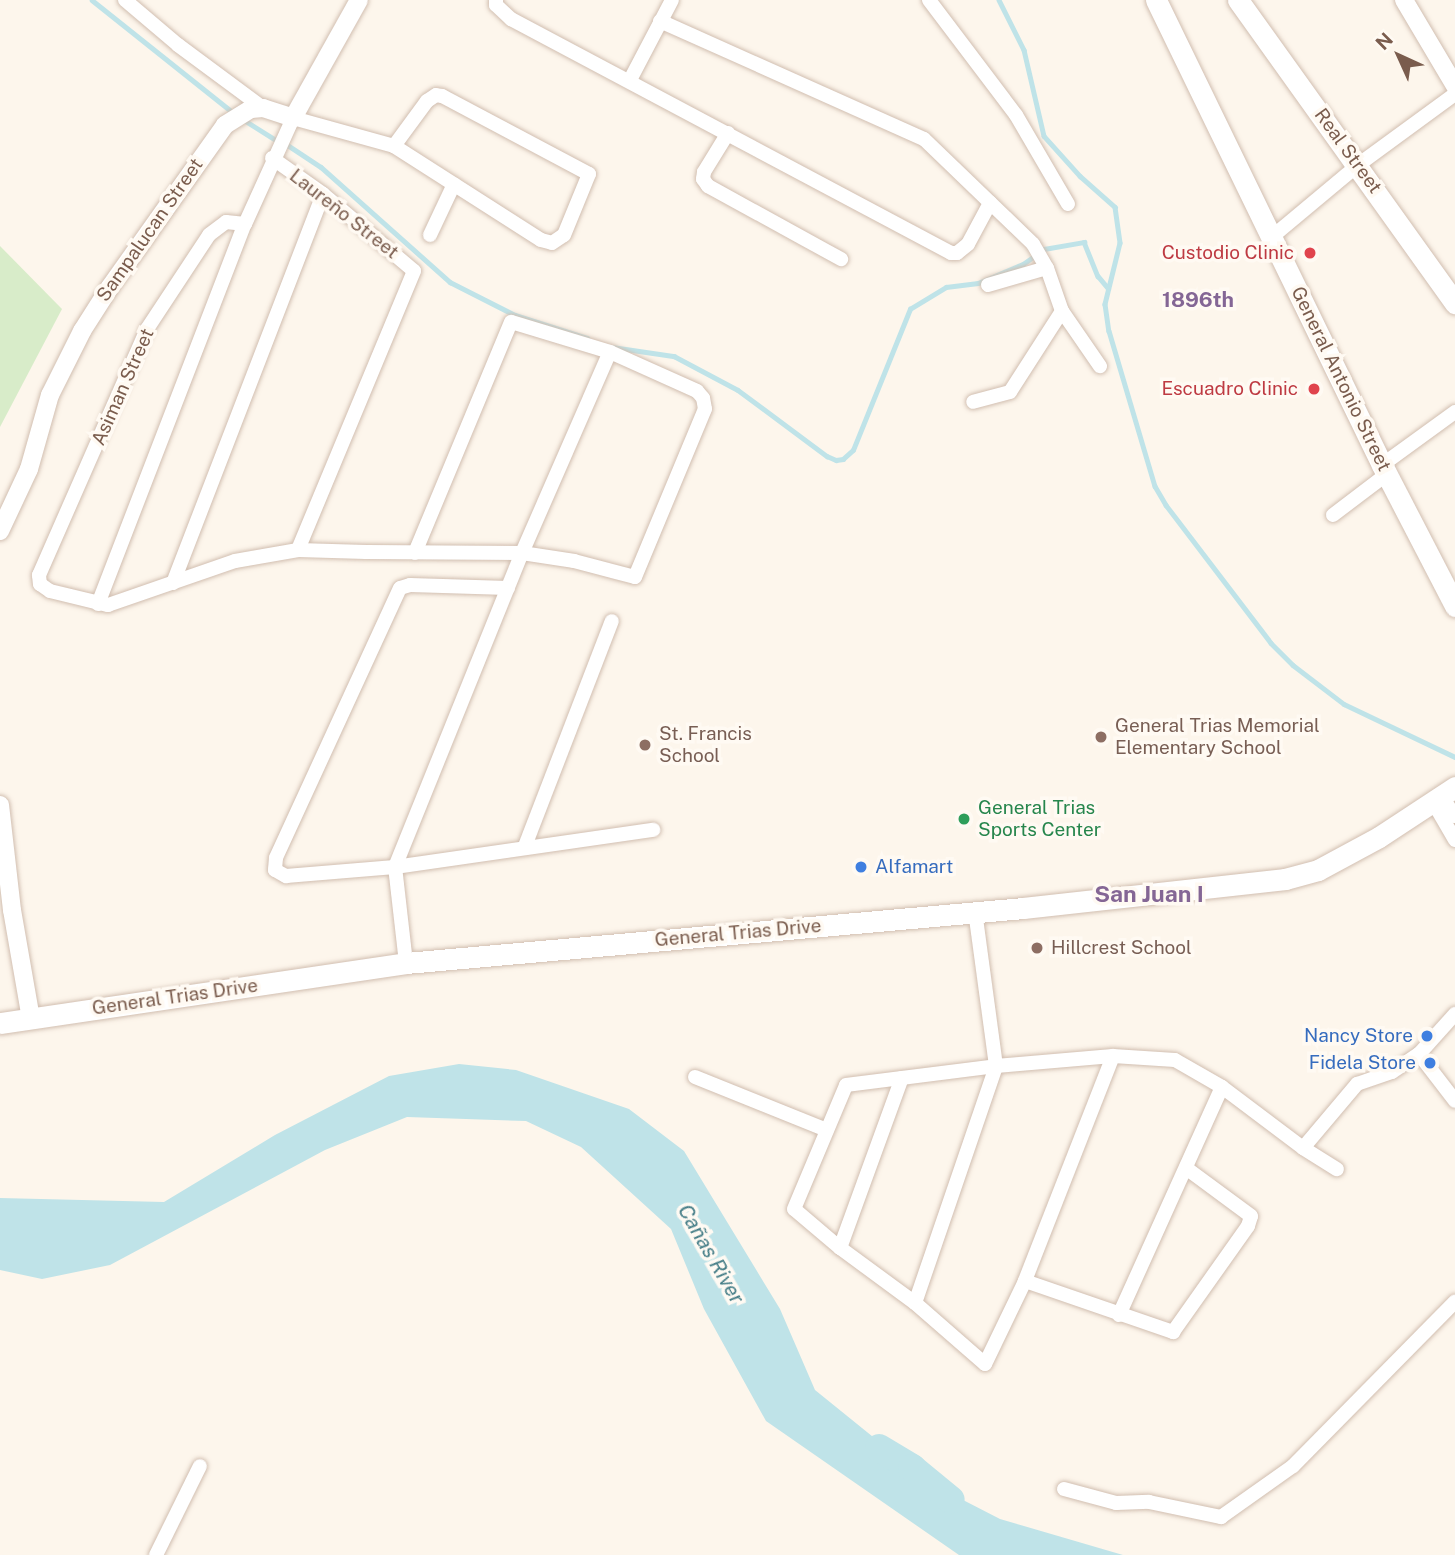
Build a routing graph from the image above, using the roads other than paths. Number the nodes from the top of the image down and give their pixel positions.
1 (125, 0) edge
2 (359, 0) edge
3 (496, 0) edge
4 (672, 0) edge
5 (929, 0) edge
6 (1156, 0) edge
7 (1238, 0) edge
8 (1404, 0) edge
9 (660, 20) junction
10 (630, 80) junction
11 (1455, 86) edge
12 (1455, 94) edge
13 (263, 108) junction
14 (293, 118) junction
15 (728, 133) junction
16 (394, 146) junction
17 (272, 158) junction
18 (1358, 165) junction
19 (454, 184) junction
20 (323, 194) junction
21 (990, 203) junction
22 (1068, 204) dead end
23 (245, 224) junction
24 (430, 234) dead end
25 (1272, 237) junction
26 (841, 259) dead end
27 (1047, 268) junction
28 (988, 285) dead end
29 (1455, 303) edge
30 (1062, 311) junction
31 (610, 352) junction
32 (1100, 366) dead end
33 (974, 402) dead end
34 (1455, 412) edge
35 (1384, 470) junction
36 (1333, 515) dead end
37 (0, 531) edge
38 (298, 550) junction
39 (415, 553) junction
40 (523, 554) junction
41 (173, 583) junction
42 (508, 588) junction
43 (98, 604) junction
44 (1455, 606) edge
45 (612, 621) dead end
46 (1443, 795) edge
47 (0, 804) edge
48 (1455, 816) edge
49 (653, 830) dead end
50 (1455, 840) edge
51 (525, 846) junction
52 (395, 867) junction
53 (975, 911) junction
54 (406, 963) junction
55 (1455, 1014) edge
56 (31, 1019) junction
57 (0, 1023) edge
58 (1419, 1054) junction
59 (1113, 1056) junction
60 (996, 1066) junction
61 (695, 1077) dead end
62 (902, 1078) junction
63 (1222, 1087) junction
64 (1455, 1101) edge
65 (827, 1130) junction
66 (1303, 1148) junction
67 (1185, 1168) junction
68 (1337, 1169) dead end
69 (840, 1248) junction
70 (1025, 1281) junction
71 (1455, 1302) edge
72 (915, 1303) junction
73 (1119, 1315) junction
74 (200, 1466) dead end
75 (1064, 1489) dead end
76 (156, 1555) edge

1 - 13 street
2 - 14 street
3 - 10 street
4 - 9 street
5 - 22 street
6 - 25 main road, General Antonio Street
7 - 18 main road, Real Street
8 - 11 street
9 - 10 street
9 - 21 street
10 - 15 street
12 - 18 street
13 - 14 street
13 - 37 street, Sampalucan Street
14 - 16 street
14 - 17 street
15 - 21 street
15 - 26 street
16 - 19 street
16 - 19 street
17 - 20 street, Laureño Street
17 - 23 street
18 - 25 street
18 - 29 main road, Real Street
19 - 24 street
20 - 38 street, Laureño Street
20 - 41 street
21 - 27 street
23 - 43 street
23 - 43 street, Asiman Street
25 - 35 main road, General Antonio Street
27 - 28 street
27 - 30 street
30 - 32 street
30 - 33 street
31 - 39 street
31 - 40 street
31 - 40 street
34 - 35 street
35 - 36 street
35 - 44 main road, General Antonio Street
38 - 39 street
38 - 41 street
39 - 40 street
40 - 42 street
41 - 43 street
42 - 52 street
42 - 52 street
45 - 51 street
46 - 48 street
46 - 50 street
46 - 53 main road, General Trias Drive
47 - 56 street
49 - 51 street
51 - 52 street
52 - 54 street
53 - 54 main road, General Trias Drive
53 - 60 street
54 - 56 main road, General Trias Drive
55 - 58 street
56 - 57 main road, General Trias Drive
58 - 64 street
58 - 66 street
59 - 60 street
59 - 63 street
59 - 70 street
60 - 62 street
60 - 72 street
61 - 65 street
62 - 65 street
62 - 69 street
63 - 66 street
63 - 67 street
65 - 69 street
66 - 68 street
67 - 73 street
67 - 73 street
69 - 72 street
70 - 72 street
70 - 73 street
71 - 75 street
74 - 76 street

